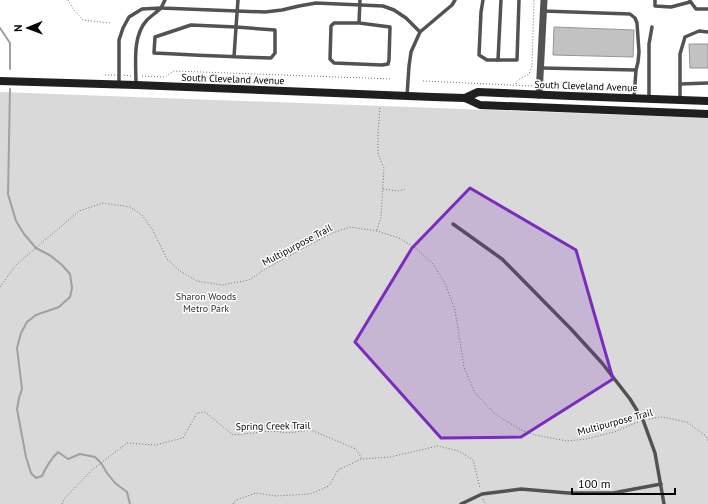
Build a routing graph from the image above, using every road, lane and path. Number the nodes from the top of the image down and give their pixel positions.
1 (68, 0) edge
2 (166, 0) edge
3 (238, 0) edge
4 (360, 0) edge
5 (455, 0) edge
6 (483, 0) edge
7 (501, 0) edge
8 (519, 0) edge
9 (534, 0) edge
10 (544, 0) edge
11 (655, 0) edge
12 (690, 1) edge
13 (310, 2) edge
14 (360, 5) junction
15 (161, 8) junction
16 (708, 9) edge
17 (237, 11) junction
18 (543, 11) junction
19 (110, 23) dead end
20 (359, 23) junction
21 (236, 27) junction
22 (652, 27) dead end
23 (420, 32) junction
24 (708, 32) edge
25 (234, 57) junction
26 (498, 60) junction
27 (541, 68) junction
28 (636, 70) junction
29 (105, 75) dead end
30 (119, 75) junction
31 (136, 76) junction
32 (391, 79) dead end
33 (0, 81) edge
34 (423, 81) dead end
35 (708, 83) edge
36 (680, 84) junction
37 (119, 85) junction
38 (136, 85) junction
39 (516, 85) junction
40 (611, 89) dead end
41 (540, 90) junction
42 (407, 96) junction
43 (465, 98) junction
44 (634, 98) junction
45 (648, 99) junction
46 (680, 100) junction
47 (708, 101) edge
48 (380, 107) dead end
49 (708, 114) edge
50 (383, 189) junction
51 (406, 189) dead end
52 (453, 224) dead end
53 (377, 231) junction
54 (0, 287) edge
55 (643, 420) junction
56 (708, 441) edge
57 (362, 459) junction
58 (661, 484) junction
59 (482, 494) junction
60 (62, 504) edge
61 (233, 504) edge
62 (461, 504) edge
63 (485, 504) edge
64 (664, 504) edge

1 - 19 path
2 - 15 lane
3 - 17 lane
4 - 14 lane
5 - 23 lane
6 - 26 lane
7 - 26 lane
8 - 26 lane
9 - 39 path
10 - 18 street
11 - 12 lane
12 - 16 lane
13 - 14 lane
13 - 17 lane
14 - 20 lane
14 - 23 lane
15 - 17 lane
15 - 30 lane
15 - 31 lane
17 - 21 lane
18 - 27 street
18 - 28 lane
20 - 20 lane
21 - 25 lane
21 - 25 lane
21 - 25 lane
22 - 45 lane
23 - 42 lane
24 - 36 lane
27 - 28 lane
27 - 41 street
28 - 44 lane
29 - 30 path
30 - 31 path
30 - 37 lane
31 - 32 path
31 - 38 lane
33 - 37 main road, South Cleveland Avenue
34 - 39 path
35 - 36 lane
36 - 46 lane
37 - 38 main road, South Cleveland Avenue
38 - 42 main road, South Cleveland Avenue
39 - 41 path
40 - 41 path
41 - 43 main road, South Cleveland Avenue
41 - 44 main road, South Cleveland Avenue
42 - 43 main road, South Cleveland Avenue
43 - 49 main road, South Cleveland Avenue
44 - 45 main road, South Cleveland Avenue
45 - 46 main road, South Cleveland Avenue
46 - 47 main road, South Cleveland Avenue
48 - 50 path
50 - 51 path
50 - 53 path
52 - 55 lane
53 - 54 path, Multipurpose Trail
53 - 55 path, Multipurpose Trail
55 - 56 path, Multipurpose Trail
55 - 58 lane
57 - 59 path
57 - 60 path, Spring Creek Trail
57 - 61 path
58 - 59 lane
58 - 64 lane
59 - 62 lane
59 - 63 path

